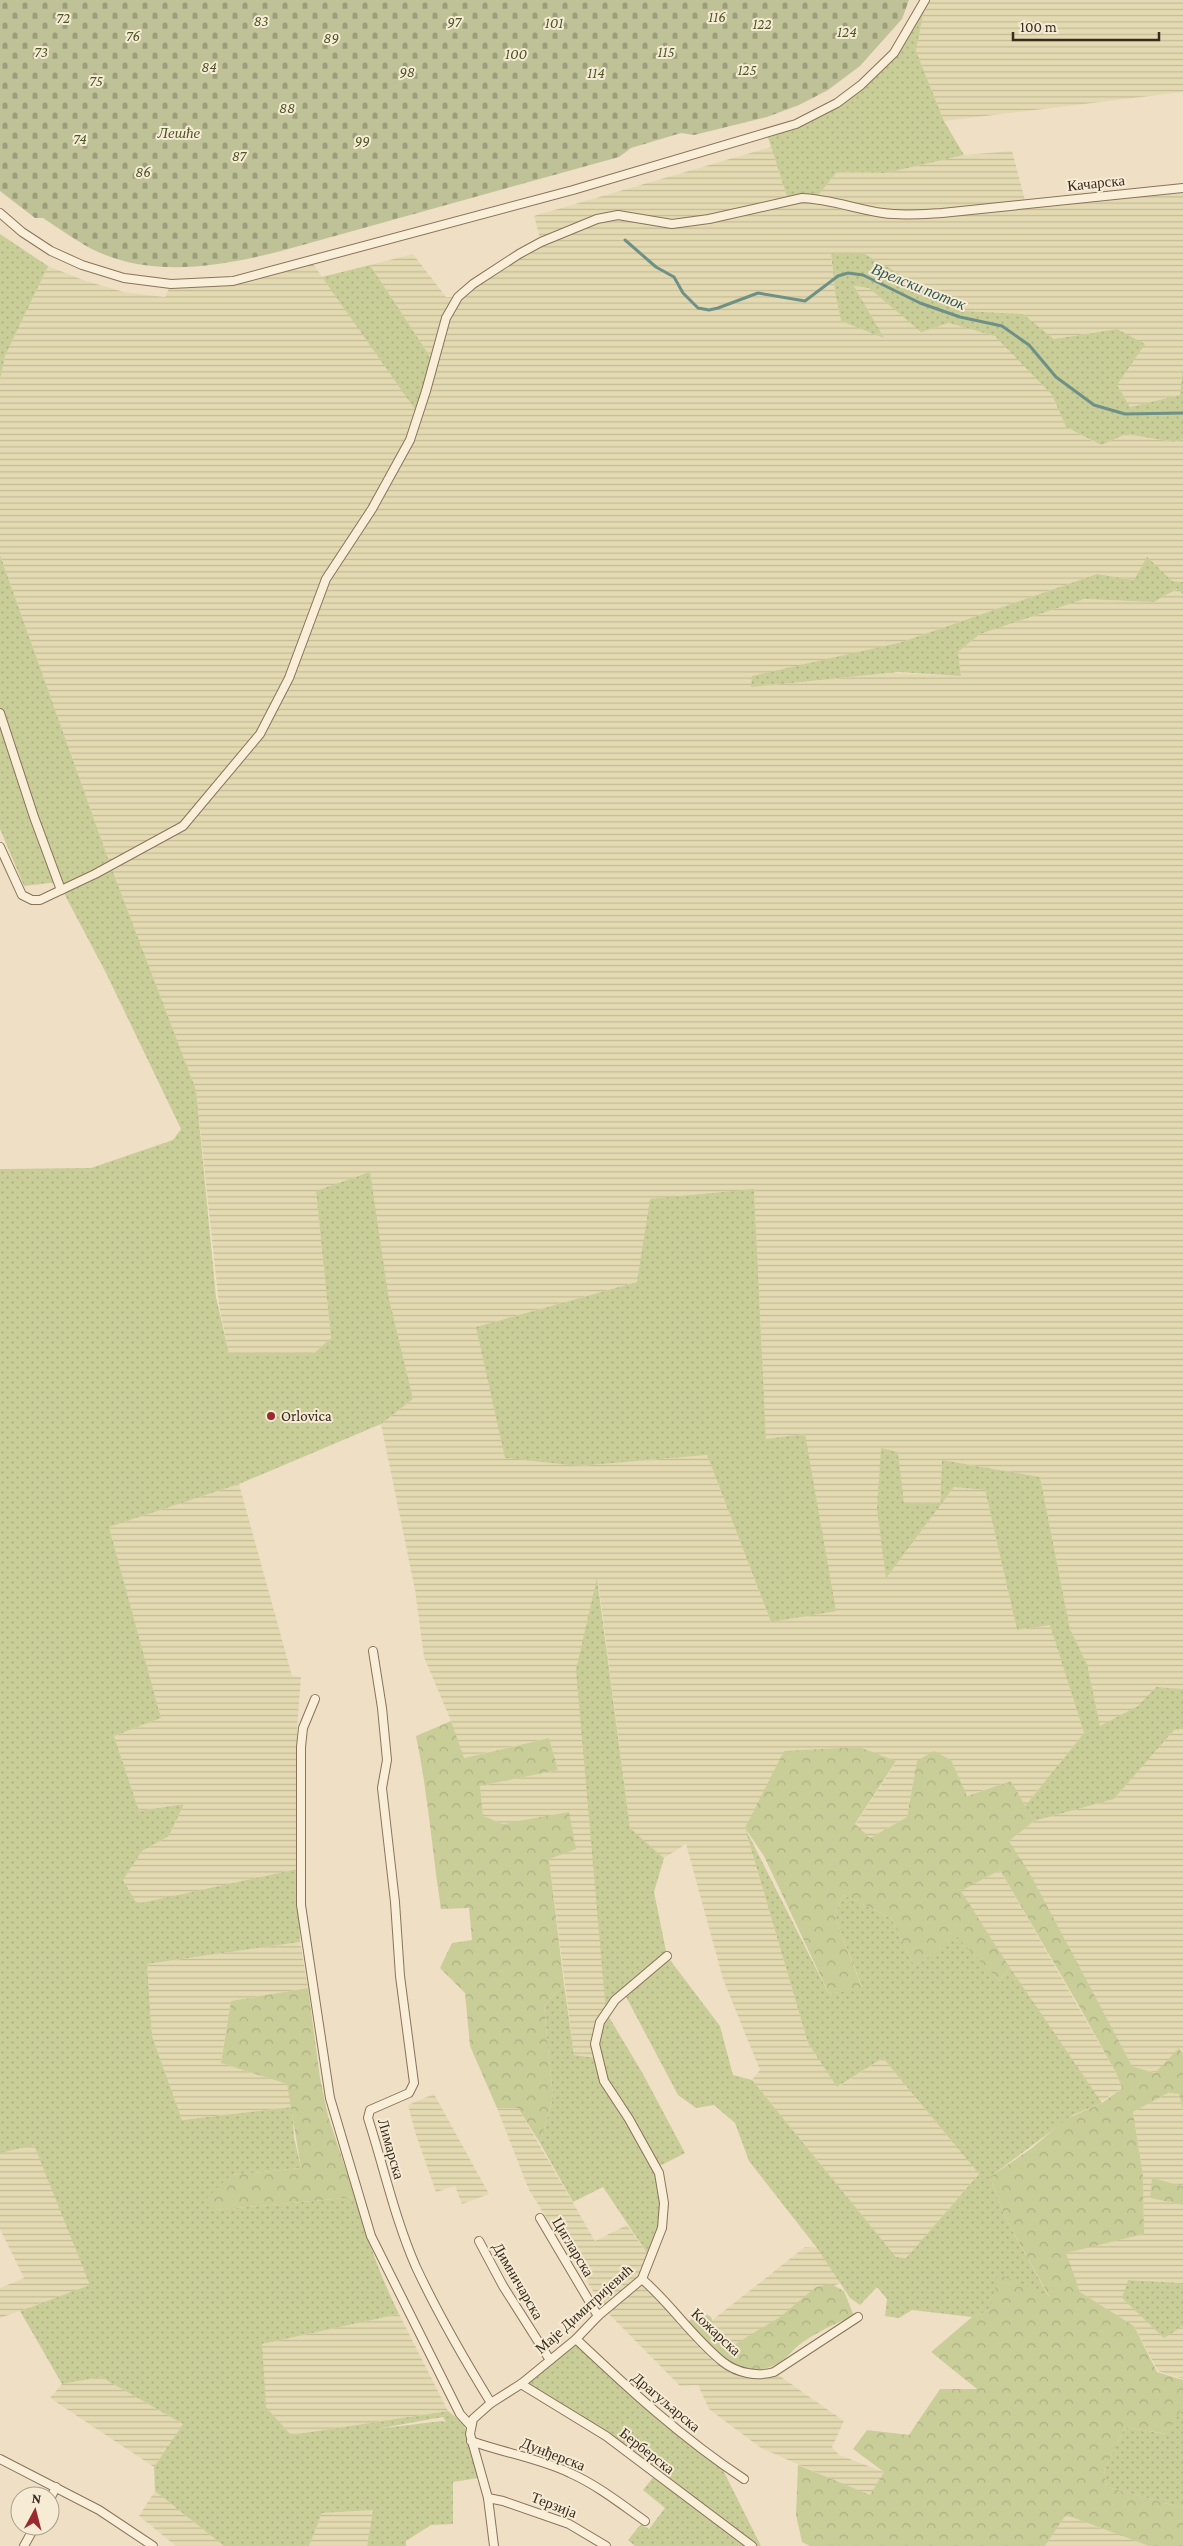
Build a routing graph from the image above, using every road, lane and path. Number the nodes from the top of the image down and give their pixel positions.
1 (925, 0) edge
2 (1183, 188) edge
3 (0, 213) edge
4 (0, 713) edge
5 (0, 847) edge
6 (61, 890) junction
7 (373, 1651) dead end
8 (315, 1699) dead end
9 (667, 1956) dead end
10 (540, 2218) dead end
11 (479, 2241) dead end
12 (642, 2279) junction
13 (598, 2316) junction
14 (858, 2317) dead end
15 (576, 2339) junction
16 (550, 2360) junction
17 (521, 2384) junction
18 (491, 2404) junction
19 (470, 2426) junction
20 (471, 2441) junction
21 (0, 2459) edge
22 (744, 2479) dead end
23 (54, 2486) edge
24 (60, 2489) edge
25 (488, 2498) junction
26 (645, 2521) dead end
27 (153, 2546) edge
28 (494, 2546) edge
29 (606, 2546) edge
30 (752, 2546) edge

1 - 3 street
2 - 6 street, Качарска
4 - 6 street
5 - 6 street, Качарска
7 - 18 street, Лимарска
8 - 19 street
9 - 12 street, Маје Димитријевић
10 - 13 street, Цигларска
11 - 16 street, Димничарска
12 - 13 street, Маје Димитријевић
12 - 14 street, Кожарска
13 - 15 street, Маје Димитријевић
15 - 16 street, Маје Димитријевић
15 - 22 street, Драгуљарска
16 - 17 street, Маје Димитријевић
17 - 18 street, Маје Димитријевић
17 - 30 street, Берберска
18 - 19 street, Маје Димитријевић
19 - 20 street
20 - 25 street
20 - 26 street, Дунђерска
21 - 23 street
24 - 27 street
25 - 28 street
25 - 29 street, Терзија

